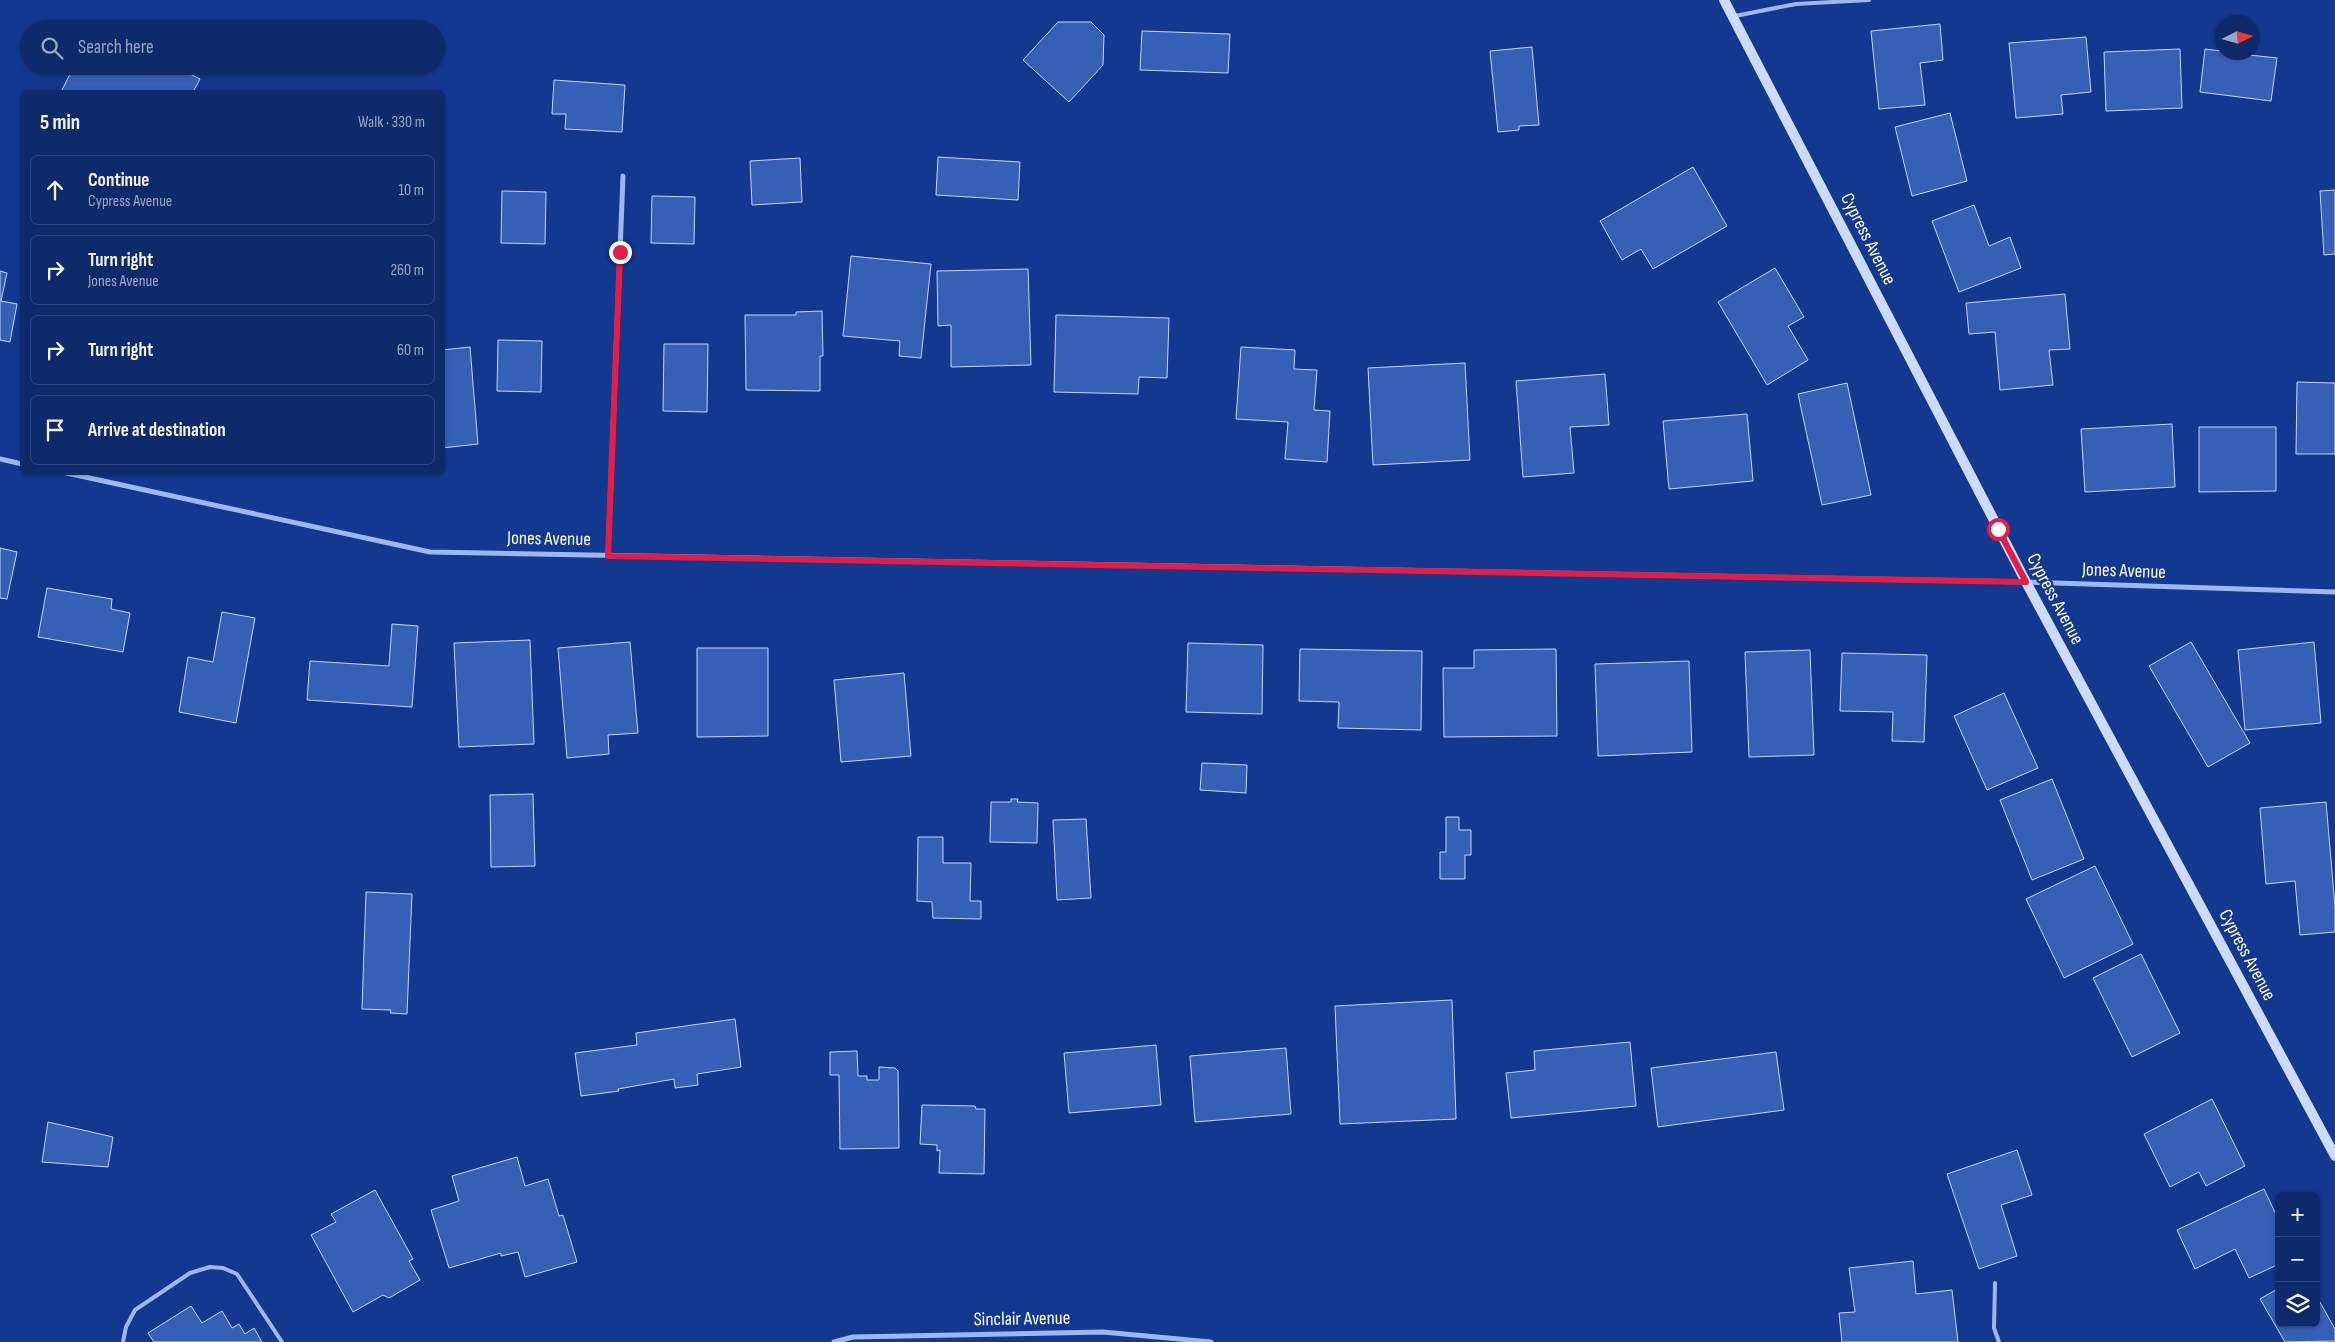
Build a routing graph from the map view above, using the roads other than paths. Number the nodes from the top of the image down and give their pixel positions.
1 (1724, 0) edge
2 (1869, 0) edge
3 (1733, 16) junction
4 (623, 176) dead end
5 (0, 459) edge
6 (20, 464) edge
7 (76, 475) edge
8 (608, 556) junction
9 (2026, 582) junction
10 (2335, 592) edge
11 (2331, 1142) edge
12 (2335, 1156) edge
13 (1995, 1283) dead end
14 (123, 1342) edge
15 (282, 1342) edge
16 (834, 1342) edge
17 (1212, 1342) edge
18 (1999, 1342) edge

1 - 3 street, Cypress Avenue
2 - 3 lane
3 - 9 street, Cypress Avenue
4 - 8 street
5 - 6 street
7 - 8 street, Jones Avenue
8 - 9 street, Jones Avenue
9 - 10 street, Jones Avenue
9 - 11 street, Cypress Avenue
11 - 12 street, Cypress Avenue
13 - 18 lane
14 - 15 lane
16 - 17 street, Sinclair Avenue

